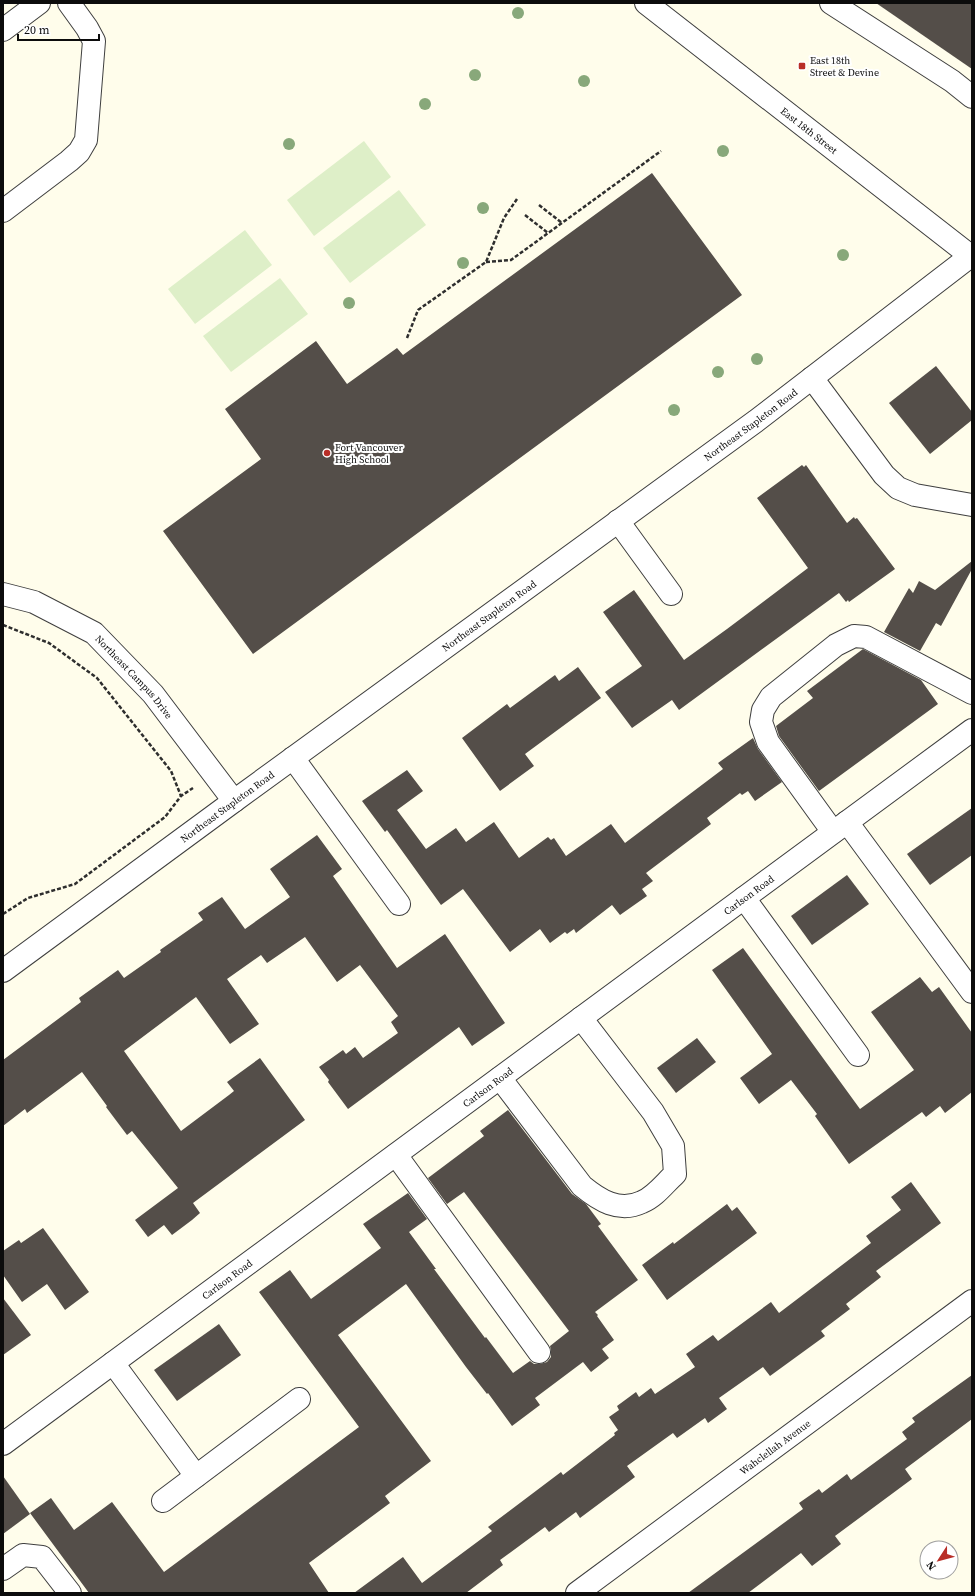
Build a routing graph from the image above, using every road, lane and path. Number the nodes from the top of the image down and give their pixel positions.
1 (39, 3) edge
2 (69, 3) edge
3 (646, 3) edge
4 (831, 3) edge
5 (3, 30) edge
6 (972, 96) edge
7 (661, 151) dead end
8 (517, 199) dead end
9 (539, 205) dead end
10 (3, 211) edge
11 (525, 214) dead end
12 (562, 223) junction
13 (548, 233) junction
14 (972, 256) edge
15 (486, 262) junction
16 (407, 338) dead end
17 (812, 378) junction
18 (972, 505) edge
19 (618, 521) junction
20 (3, 594) edge
21 (671, 594) dead end
22 (3, 625) edge
23 (972, 693) edge
24 (972, 730) edge
25 (293, 758) junction
26 (234, 801) junction
27 (840, 827) junction
28 (744, 898) junction
29 (399, 904) dead end
30 (3, 914) edge
31 (3, 971) edge
32 (972, 992) edge
33 (581, 1018) junction
34 (858, 1055) dead end
35 (500, 1078) junction
36 (396, 1155) junction
37 (972, 1301) edge
38 (539, 1352) dead end
39 (113, 1363) junction
40 (299, 1399) dead end
41 (3, 1444) edge
42 (196, 1476) junction
43 (163, 1501) dead end
44 (3, 1569) edge
45 (70, 1593) edge
46 (577, 1593) edge

1 - 5 street
2 - 10 street
3 - 14 street, East 18th Street
4 - 6 street
7 - 12 path
8 - 15 path
9 - 12 path
11 - 13 path
12 - 13 path
13 - 15 path
14 - 17 street, Northeast Stapleton Road
15 - 16 path
17 - 18 street
17 - 19 street, Northeast Stapleton Road
19 - 21 street
19 - 25 street, Northeast Stapleton Road
20 - 26 street, Northeast Campus Drive
22 - 30 path
23 - 27 street
24 - 27 street, Carlson Road
25 - 26 street, Northeast Stapleton Road
25 - 29 street
26 - 31 street, Northeast Stapleton Road
27 - 28 street, Carlson Road
27 - 32 street
28 - 33 street, Carlson Road
28 - 34 street
33 - 35 street, Carlson Road
33 - 35 street
35 - 36 street, Carlson Road
36 - 38 street
36 - 39 street, Carlson Road
37 - 46 street, Wahclellah Avenue
39 - 41 street, Carlson Road
39 - 42 street
40 - 42 street
42 - 43 street
44 - 45 street

